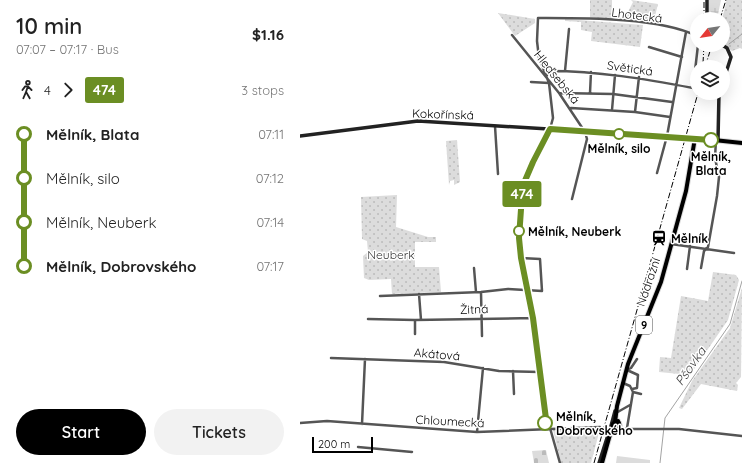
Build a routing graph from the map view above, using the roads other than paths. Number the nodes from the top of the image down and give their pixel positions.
1 (707, 0) edge
2 (706, 12) edge
3 (570, 29) dead end
4 (686, 32) junction
5 (690, 33) edge
6 (512, 35) dead end
7 (649, 47) dead end
8 (697, 52) edge
9 (682, 57) junction
10 (565, 71) junction
11 (591, 72) junction
12 (615, 74) junction
13 (547, 77) junction
14 (639, 77) junction
15 (531, 82) dead end
16 (549, 83) junction
17 (676, 85) junction
18 (559, 93) junction
19 (590, 93) junction
20 (613, 94) junction
21 (636, 96) junction
22 (719, 100) edge
23 (672, 102) junction
24 (570, 108) junction
25 (612, 110) junction
26 (635, 112) junction
27 (670, 117) junction
28 (495, 126) junction
29 (550, 129) junction
30 (585, 132) junction
31 (300, 136) edge
32 (667, 136) junction
33 (695, 138) junction
34 (718, 140) junction
35 (742, 142) edge
36 (657, 173) dead end
37 (498, 174) dead end
38 (572, 199) dead end
39 (671, 244) junction
40 (690, 246) junction
41 (706, 249) junction
42 (734, 253) dead end
43 (521, 258) junction
44 (474, 268) dead end
45 (701, 268) dead end
46 (687, 269) dead end
47 (528, 291) junction
48 (476, 292) junction
49 (481, 292) junction
50 (419, 294) junction
51 (380, 296) dead end
52 (368, 318) dead end
53 (482, 318) junction
54 (533, 318) junction
55 (415, 320) junction
56 (421, 320) junction
57 (415, 334) dead end
58 (482, 336) dead end
59 (331, 358) dead end
60 (365, 359) junction
61 (637, 359) dead end
62 (483, 368) junction
63 (627, 370) junction
64 (513, 371) junction
65 (540, 372) junction
66 (623, 383) junction
67 (632, 389) junction
68 (633, 392) junction
69 (514, 394) dead end
70 (641, 394) dead end
71 (630, 405) junction
72 (617, 406) junction
73 (616, 414) junction
74 (546, 419) junction
75 (300, 423) edge
76 (362, 424) junction
77 (616, 426) junction
78 (600, 427) dead end
79 (627, 428) junction
80 (544, 429) junction
81 (550, 429) junction
82 (477, 432) junction
83 (742, 436) edge
84 (358, 447) dead end
85 (412, 452) dead end
86 (601, 462) edge
87 (560, 463) edge

1 - 2 main road
3 - 10 street
4 - 5 street, Lhotecká
4 - 9 street
4 - 13 street, Lhotecká
6 - 13 street, Hleďsebská
7 - 9 street
8 - 17 street, Světická
9 - 17 street
10 - 11 street, Světická
10 - 13 street, Světická
11 - 12 street, Světická
11 - 19 street
12 - 14 street, Světická
12 - 20 street
13 - 16 street
13 - 18 street, Hleďsebská
14 - 17 street, Světická
14 - 21 street
15 - 16 street
16 - 29 street
17 - 23 street
18 - 19 street
18 - 24 street, Hleďsebská
19 - 20 street
20 - 21 street
20 - 25 street
21 - 23 street
21 - 26 street
22 - 34 main road
23 - 27 street
24 - 25 street
24 - 30 street, Hleďsebská
25 - 26 street
26 - 27 street
27 - 32 street
28 - 29 main road, Kokořínská
28 - 31 main road, Kokořínská
28 - 37 street
29 - 30 main road, Kokořínská
29 - 43 street
30 - 32 main road, Kokořínská
30 - 38 street
32 - 33 main road, Kokořínská
32 - 36 street
33 - 34 main road, Kokořínská
33 - 39 main road, Nádražní / 9
34 - 35 main road, Kokořínská
34 - 41 street
39 - 40 street
39 - 63 main road, Nádražní / 9
40 - 41 street
40 - 46 street
41 - 42 street
41 - 45 street
43 - 47 street
43 - 47 street
44 - 48 street
47 - 49 street
47 - 54 street
48 - 49 street
48 - 50 street
49 - 53 street
50 - 51 street
50 - 56 street
52 - 55 street, Žitná
53 - 54 street, Žitná
53 - 56 street, Žitná
53 - 58 street
54 - 65 street
55 - 56 street, Žitná
55 - 57 street
59 - 60 street, Akátová
60 - 62 street, Akátová
60 - 76 street
61 - 63 street
62 - 64 street, Akátová
62 - 82 street
63 - 66 main road, Nádražní / 9
63 - 67 street
64 - 65 street, Akátová
64 - 69 street
65 - 74 street
66 - 67 street
66 - 72 main road, Nádražní / 9
67 - 68 street
68 - 70 street
68 - 71 street
71 - 73 street
71 - 79 street
72 - 73 main road, Nádražní / 9
72 - 77 main road, Nádražní
73 - 77 main road, Nádražní / 9
74 - 80 street
74 - 81 street
75 - 76 street, Chloumecká
76 - 82 street, Chloumecká
77 - 79 street
77 - 86 main road
77 - 86 main road
78 - 81 street, Chloumecká
79 - 83 street
80 - 81 street, Chloumecká
80 - 82 street, Chloumecká
81 - 87 street
84 - 85 street

